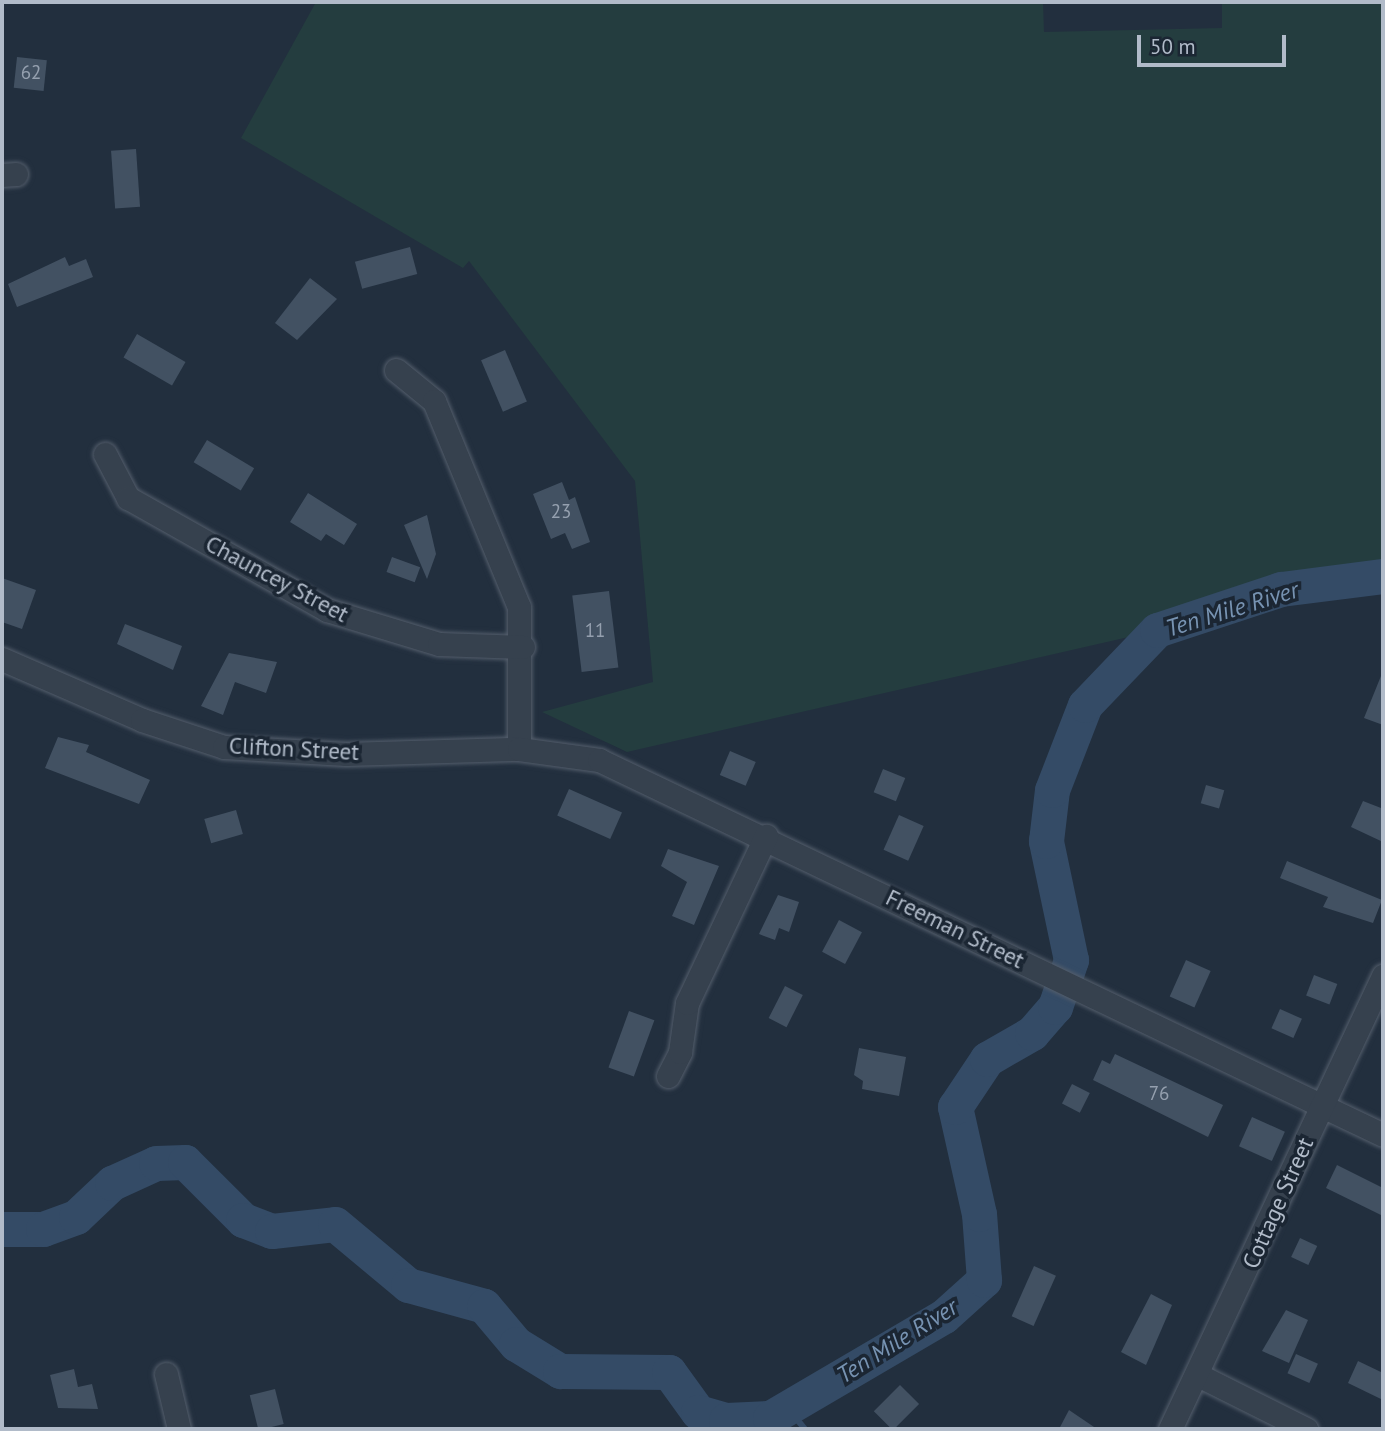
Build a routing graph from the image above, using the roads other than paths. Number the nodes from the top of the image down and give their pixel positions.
1 (396, 370) dead end
2 (105, 454) dead end
3 (523, 648) junction
4 (2, 659) edge
5 (519, 749) junction
6 (766, 836) junction
7 (1383, 976) edge
8 (668, 1076) dead end
9 (1322, 1106) junction
10 (1383, 1135) edge
11 (166, 1374) dead end
12 (1200, 1376) junction
13 (179, 1429) edge
14 (1170, 1429) edge
15 (1306, 1429) edge

1 - 3 street
2 - 3 street, Chauncey Street
3 - 5 street
4 - 5 street, Clifton Street
5 - 6 street, Freeman Street
6 - 8 street
6 - 9 street, Freeman Street
7 - 9 street, Cottage Street
9 - 10 street, Freeman Street
9 - 12 street, Cottage Street
11 - 13 street
12 - 14 street, Cottage Street
12 - 15 street

